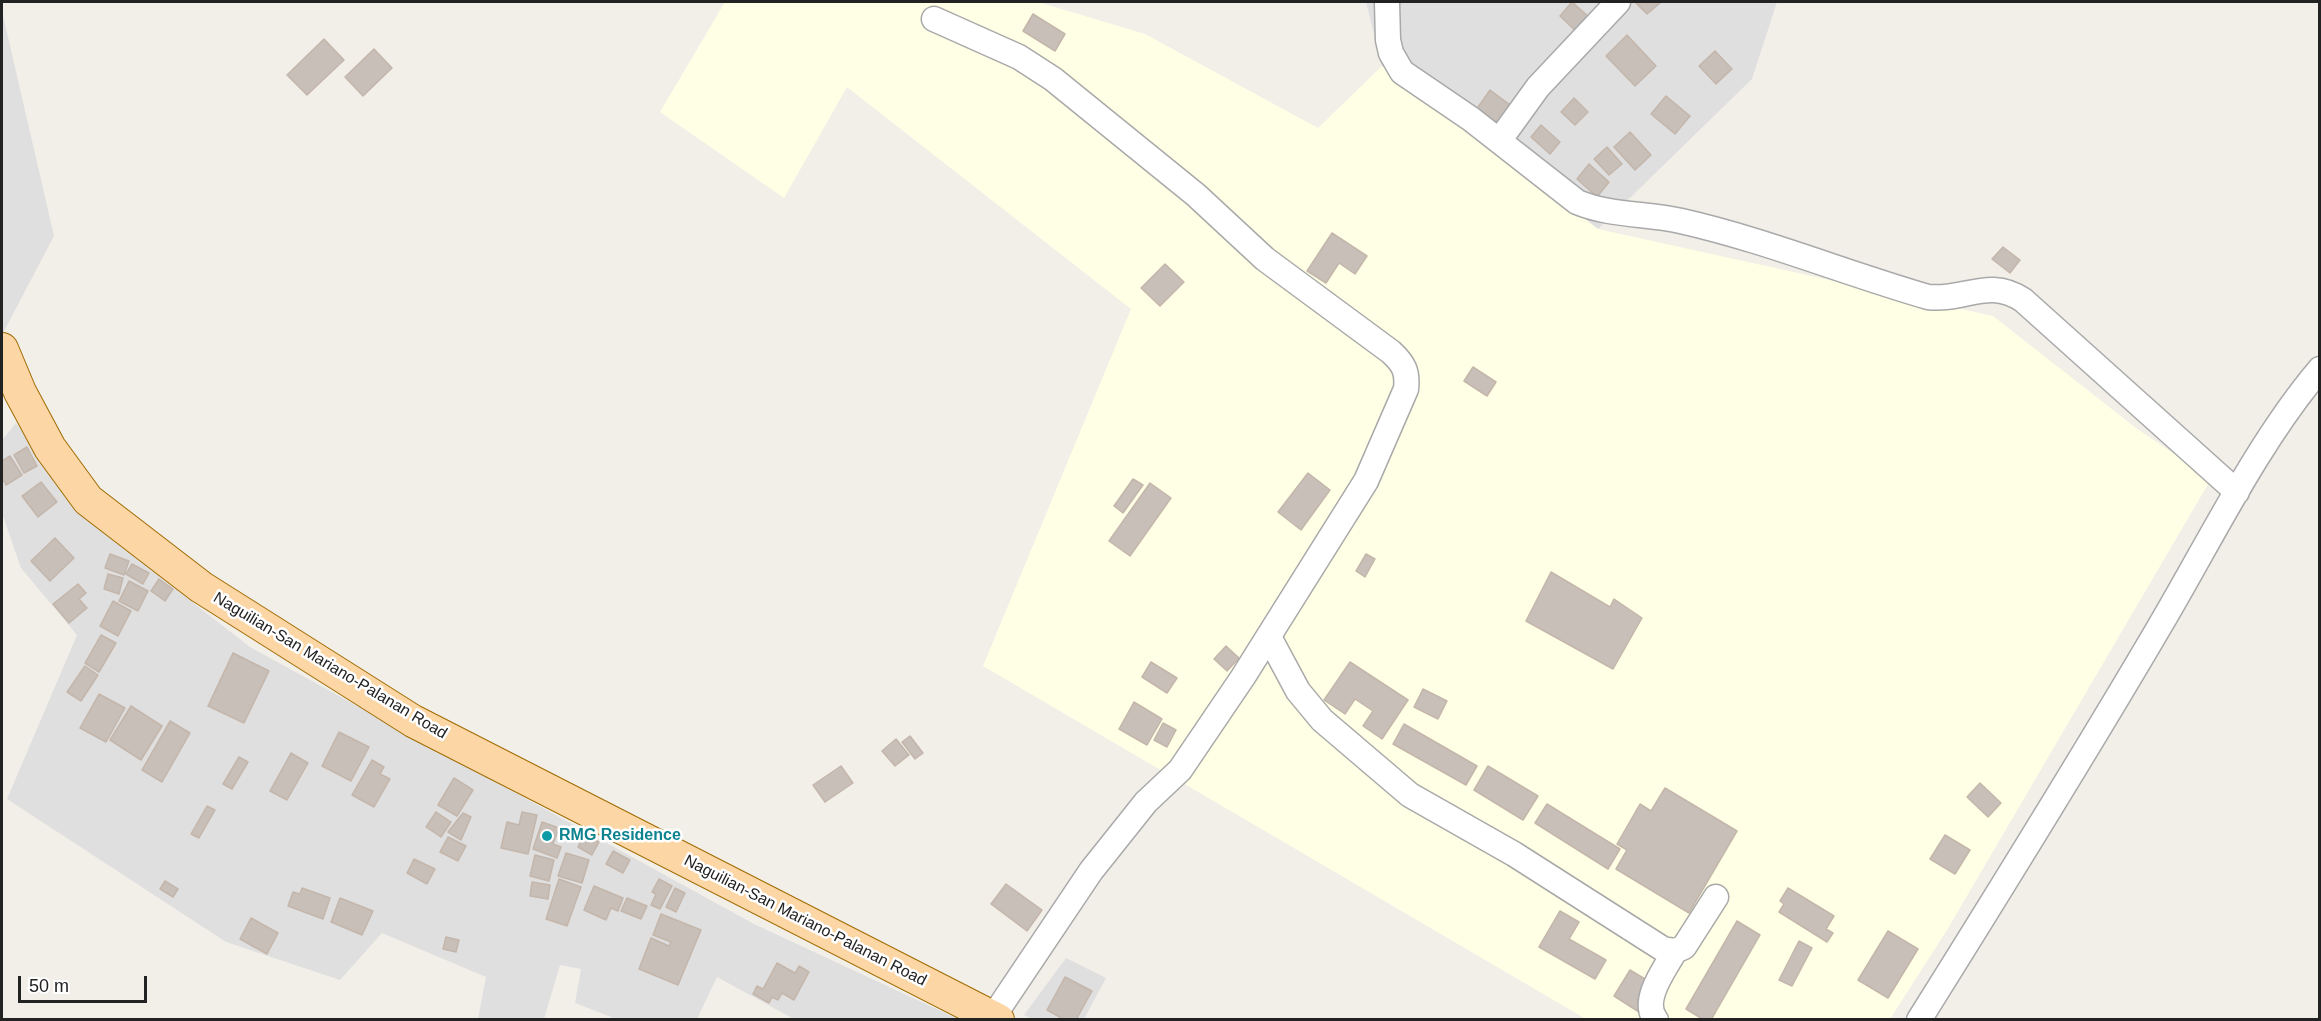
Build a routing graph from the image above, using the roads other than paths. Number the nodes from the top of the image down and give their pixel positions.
1 (1387, 2) edge
2 (1618, 2) edge
3 (934, 19) dead end
4 (1498, 141) junction
5 (2, 349) edge
6 (2319, 369) edge
7 (2237, 492) junction
8 (1269, 637) junction
9 (1716, 897) dead end
10 (1675, 951) junction
11 (995, 1018) edge
12 (1656, 1020) edge
13 (1919, 1020) edge

1 - 4 street
2 - 4 street
3 - 8 street
4 - 7 street
5 - 11 main road, Naguilian-San Mariano-Palanan Road
6 - 7 street
7 - 13 street
8 - 10 street
8 - 11 street
9 - 10 street
10 - 12 street

